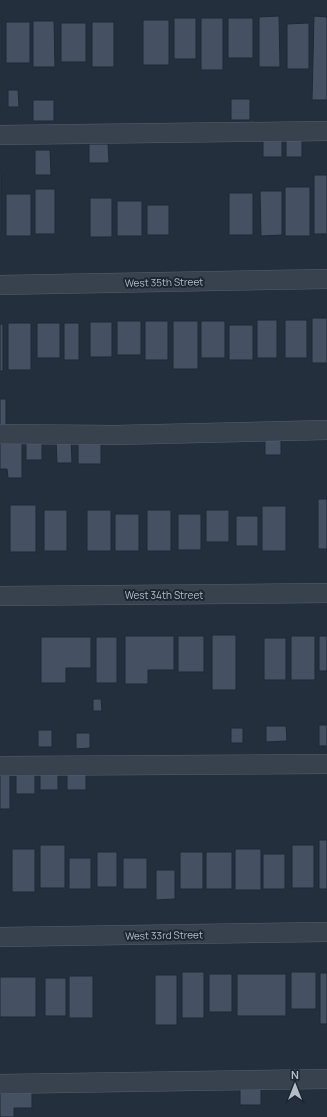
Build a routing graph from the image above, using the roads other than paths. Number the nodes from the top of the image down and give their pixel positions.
1 (327, 131) edge
2 (0, 135) edge
3 (327, 279) edge
4 (0, 285) edge
5 (327, 430) edge
6 (0, 434) edge
7 (327, 593) edge
8 (0, 596) edge
9 (327, 764) edge
10 (0, 766) edge
11 (327, 932) edge
12 (0, 937) edge
13 (327, 1079) edge
14 (0, 1084) edge

1 - 2 street
3 - 4 street, West 35th Street
5 - 6 street
7 - 8 street, West 34th Street
9 - 10 street
11 - 12 street, West 33rd Street
13 - 14 street

